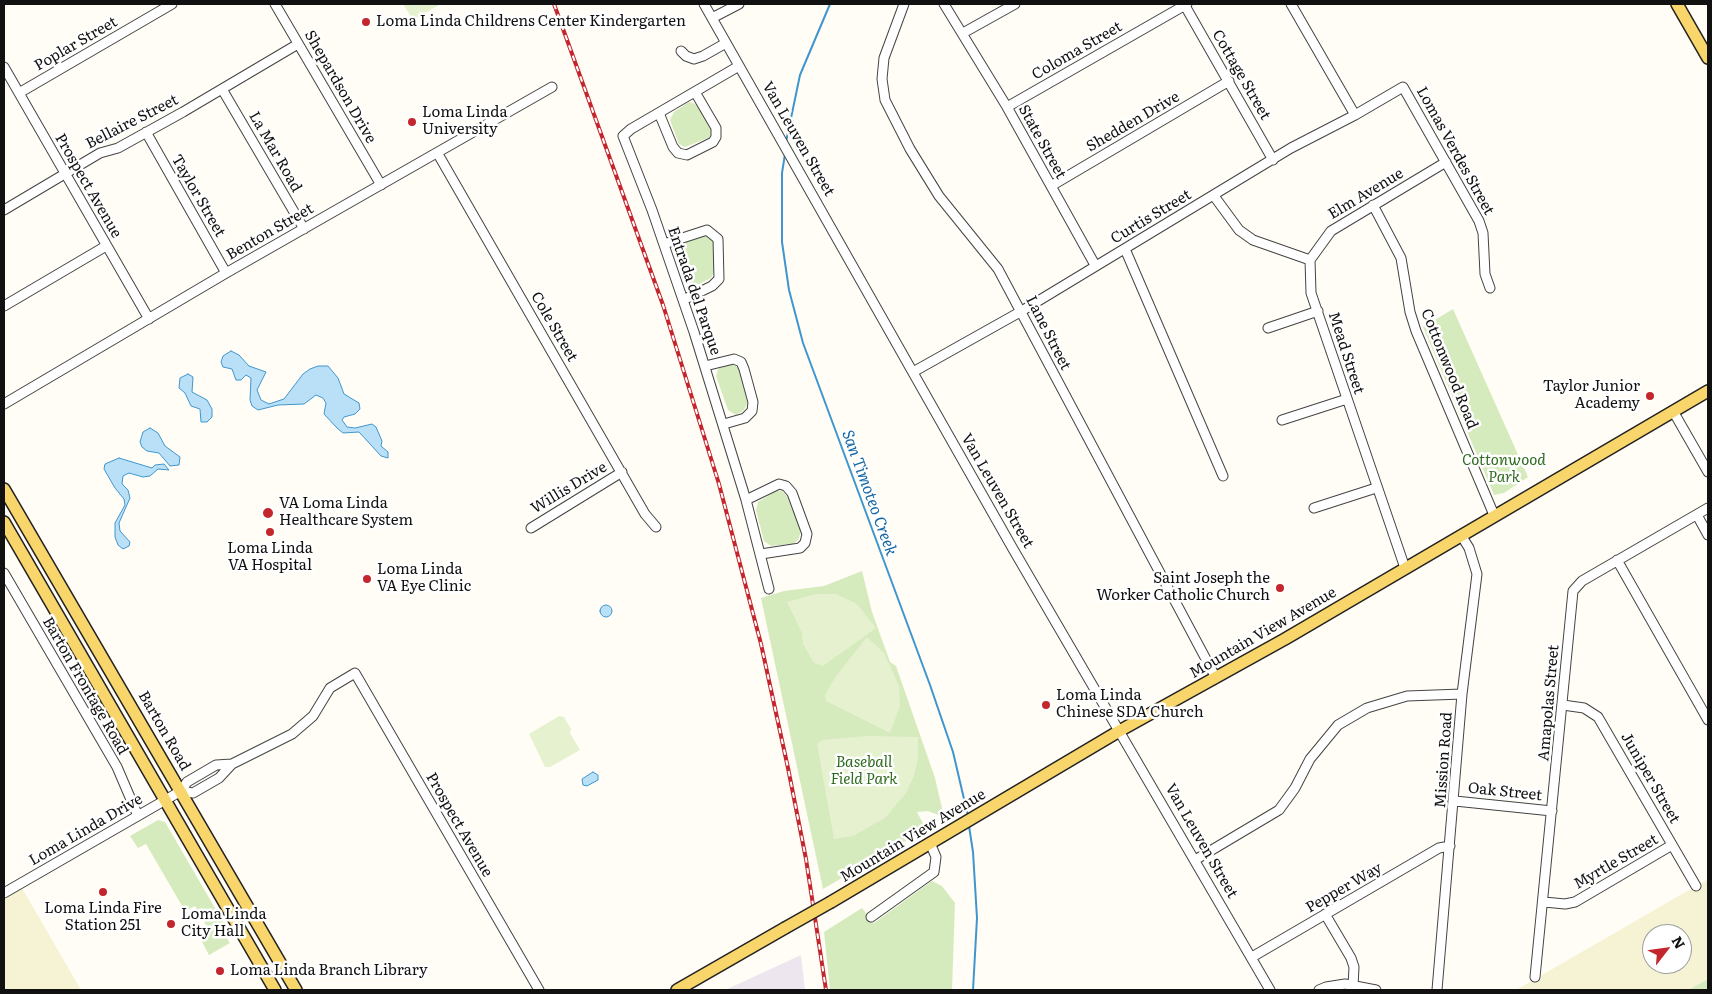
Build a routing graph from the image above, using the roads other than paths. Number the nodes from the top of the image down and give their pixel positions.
1 (172, 4) edge
2 (275, 4) edge
3 (704, 4) edge
4 (739, 4) edge
5 (904, 4) edge
6 (944, 4) edge
7 (1015, 4) edge
8 (1185, 4) edge
9 (1292, 4) edge
10 (1677, 4) edge
11 (712, 18) junction
12 (963, 33) junction
13 (726, 43) junction
14 (298, 44) junction
15 (681, 50) dead end
16 (1708, 58) edge
17 (739, 66) junction
18 (4, 67) edge
19 (1229, 82) junction
20 (552, 87) dead end
21 (1403, 87) joint
22 (222, 89) junction
23 (695, 92) junction
24 (19, 93) junction
25 (1007, 107) junction
26 (659, 113) junction
27 (1355, 115) junction
28 (146, 132) junction
29 (438, 154) junction
30 (1273, 160) junction
31 (1446, 162) junction
32 (65, 174) junction
33 (381, 185) junction
34 (1051, 186) junction
35 (1214, 196) junction
36 (1373, 204) junction
37 (4, 210) edge
38 (304, 229) junction
39 (664, 244) junction
40 (106, 246) junction
41 (1124, 249) junction
42 (1310, 260) junction
43 (1095, 266) junction
44 (226, 273) junction
45 (1490, 288) dead end
46 (683, 300) junction
47 (4, 306) edge
48 (1318, 311) junction
49 (1020, 312) junction
50 (148, 319) junction
51 (1268, 328) dead end
52 (705, 366) junction
53 (913, 372) junction
54 (1708, 390) edge
55 (1347, 399) junction
56 (4, 404) edge
57 (1673, 411) junction
58 (1282, 420) dead end
59 (724, 424) junction
60 (622, 472) junction
61 (1708, 472) edge
62 (1223, 476) dead end
63 (1376, 488) junction
64 (4, 489) edge
65 (746, 500) junction
66 (1314, 508) dead end
67 (1708, 508) edge
68 (1494, 515) junction
69 (1697, 515) junction
70 (4, 522) edge
71 (656, 527) dead end
72 (531, 528) dead end
73 (1461, 535) junction
74 (1708, 535) edge
75 (761, 554) junction
76 (1617, 560) junction
77 (1405, 568) junction
78 (4, 574) edge
79 (769, 589) dead end
80 (355, 673) joint
81 (1216, 678) junction
82 (1462, 694) junction
83 (1563, 705) junction
84 (1708, 720) edge
85 (1121, 730) junction
86 (181, 791) junction
87 (1455, 800) junction
88 (164, 801) junction
89 (1552, 811) junction
90 (138, 816) junction
91 (930, 843) junction
92 (1672, 845) junction
93 (1450, 846) junction
94 (1195, 860) junction
95 (1696, 886) dead end
96 (4, 893) edge
97 (1544, 902) junction
98 (1325, 914) junction
99 (871, 918) dead end
100 (1252, 957) junction
101 (265, 973) junction
102 (1536, 977) dead end
103 (1353, 986) junction
104 (275, 990) edge
105 (280, 990) edge
106 (296, 990) edge
107 (539, 990) edge
108 (677, 990) edge
109 (1270, 990) edge
110 (1319, 990) edge
111 (1376, 990) edge
112 (1437, 990) edge

1 - 24 street, Poplar Street
2 - 14 street, Shepardson Drive
3 - 11 street, Van Leuven Street
4 - 11 street
5 - 49 street, Lane Street
6 - 12 street
7 - 12 street
8 - 19 street, Cottage Street
8 - 25 street, Coloma Street
9 - 27 street
10 - 16 main road
11 - 13 street, Van Leuven Street
12 - 25 street, State Street
13 - 15 street
13 - 17 street, Van Leuven Street
14 - 22 street, Bellaire Street
14 - 33 street, Shepardson Drive
17 - 23 street, Entrada del Parque
17 - 53 street, Van Leuven Street
18 - 24 street, Prospect Avenue
19 - 30 street, Cottage Street
19 - 34 street, Shedden Drive
20 - 29 street, Benton Street
21 - 27 street, Curtis Street
21 - 31 street, Lomas Verdes Street
22 - 28 street, Bellaire Street
22 - 38 street, La Mar Road
23 - 26 street, Entrada del Parque
23 - 26 street
24 - 32 street, Prospect Avenue
25 - 34 street, State Street
26 - 39 street, Entrada del Parque
27 - 30 street, Curtis Street
28 - 32 street, Bellaire Street
28 - 44 street, Taylor Street
29 - 33 street, Benton Street
29 - 60 street, Cole Street
30 - 35 street, Curtis Street
31 - 36 street, Elm Avenue
31 - 45 street, Lomas Verdes Street
32 - 37 street, Bellaire Street
32 - 40 street, Prospect Avenue
33 - 38 street, Benton Street
34 - 43 street, State Street
35 - 41 street, Curtis Street
35 - 42 street
36 - 42 street, Elm Avenue
36 - 68 street, Cottonwood Road
38 - 44 street, Benton Street
39 - 46 street, Entrada del Parque
39 - 46 street
40 - 47 street
40 - 50 street, Prospect Avenue
41 - 43 street, Curtis Street
41 - 62 street
42 - 48 street, Mead Street
43 - 49 street, Curtis Street
44 - 50 street, Benton Street
46 - 52 street, Entrada del Parque
48 - 51 street
48 - 55 street, Mead Street
49 - 53 street, Curtis Street
49 - 81 street, Lane Street
50 - 56 street, Benton Street
52 - 59 street, Entrada del Parque
52 - 59 street
53 - 85 street, Van Leuven Street
54 - 57 main road, Mountain View Avenue
55 - 58 street
55 - 63 street, Mead Street
57 - 61 street
57 - 68 main road, Mountain View Avenue
59 - 65 street, Entrada del Parque
60 - 71 street, Cole Street
60 - 72 street, Willis Drive
63 - 66 street
63 - 77 street, Mead Street
64 - 86 main road, Barton Road
65 - 75 street, Entrada del Parque
65 - 75 street
67 - 69 street, Amapolas Street
68 - 73 main road, Mountain View Avenue
69 - 74 street
69 - 76 street, Amapolas Street
70 - 88 main road
73 - 77 main road, Mountain View Avenue
73 - 82 street, Mission Road
75 - 79 street, Entrada del Parque
76 - 83 street, Amapolas Street
76 - 84 street
77 - 81 main road, Mountain View Avenue
78 - 90 street, Barton Frontage Road
80 - 86 street, Loma Linda Drive
80 - 107 street, Prospect Avenue
81 - 85 main road, Mountain View Avenue
82 - 87 street, Mission Road
82 - 94 street
83 - 89 street, Amapolas Street
83 - 92 street, Juniper Street
85 - 91 main road, Mountain View Avenue
85 - 94 street, Van Leuven Street
86 - 88 street, Loma Linda Drive
86 - 106 main road, Barton Road
87 - 89 street, Oak Street
87 - 93 street, Mission Road
88 - 90 street, Loma Linda Drive
88 - 101 main road
89 - 97 street, Amapolas Street
90 - 96 street, Loma Linda Drive
91 - 99 street
91 - 108 main road, Mountain View Avenue, bridge
92 - 95 street, Juniper Street
92 - 97 street, Myrtle Street
93 - 98 street, Pepper Way
93 - 112 street, Mission Road
94 - 100 street, Van Leuven Street
97 - 102 street, Amapolas Street
98 - 100 street, Pepper Way
98 - 103 street
100 - 109 street, Van Leuven Street
101 - 104 main road
101 - 105 main road
103 - 110 street
103 - 111 street

